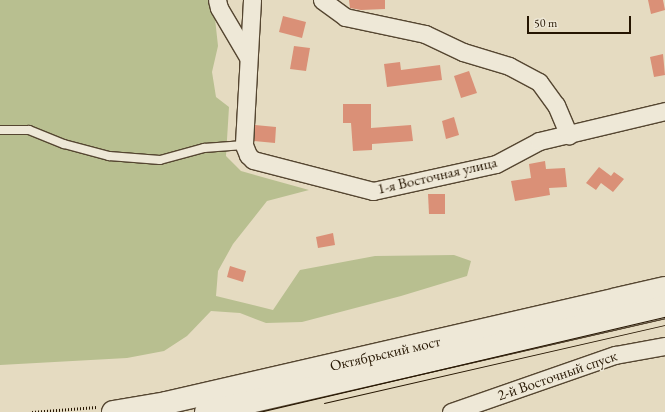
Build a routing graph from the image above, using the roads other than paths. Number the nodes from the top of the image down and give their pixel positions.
1 (217, 0) edge
2 (252, 0) edge
3 (322, 0) edge
4 (248, 57) junction
5 (665, 111) edge
6 (0, 130) edge
7 (569, 135) junction
8 (244, 145) junction
9 (661, 298) edge
10 (665, 346) edge
11 (113, 412) edge
12 (206, 412) edge
13 (451, 412) edge

1 - 4 street
2 - 4 street
3 - 7 street
4 - 8 street
5 - 7 street, 1-я Восточная улица
6 - 8 lane
7 - 8 street, 1-я Восточная улица
9 - 11 main road, Октябрьский мост
9 - 12 main road, Октябрьский мост
10 - 13 street, 2-й Восточный спуск

